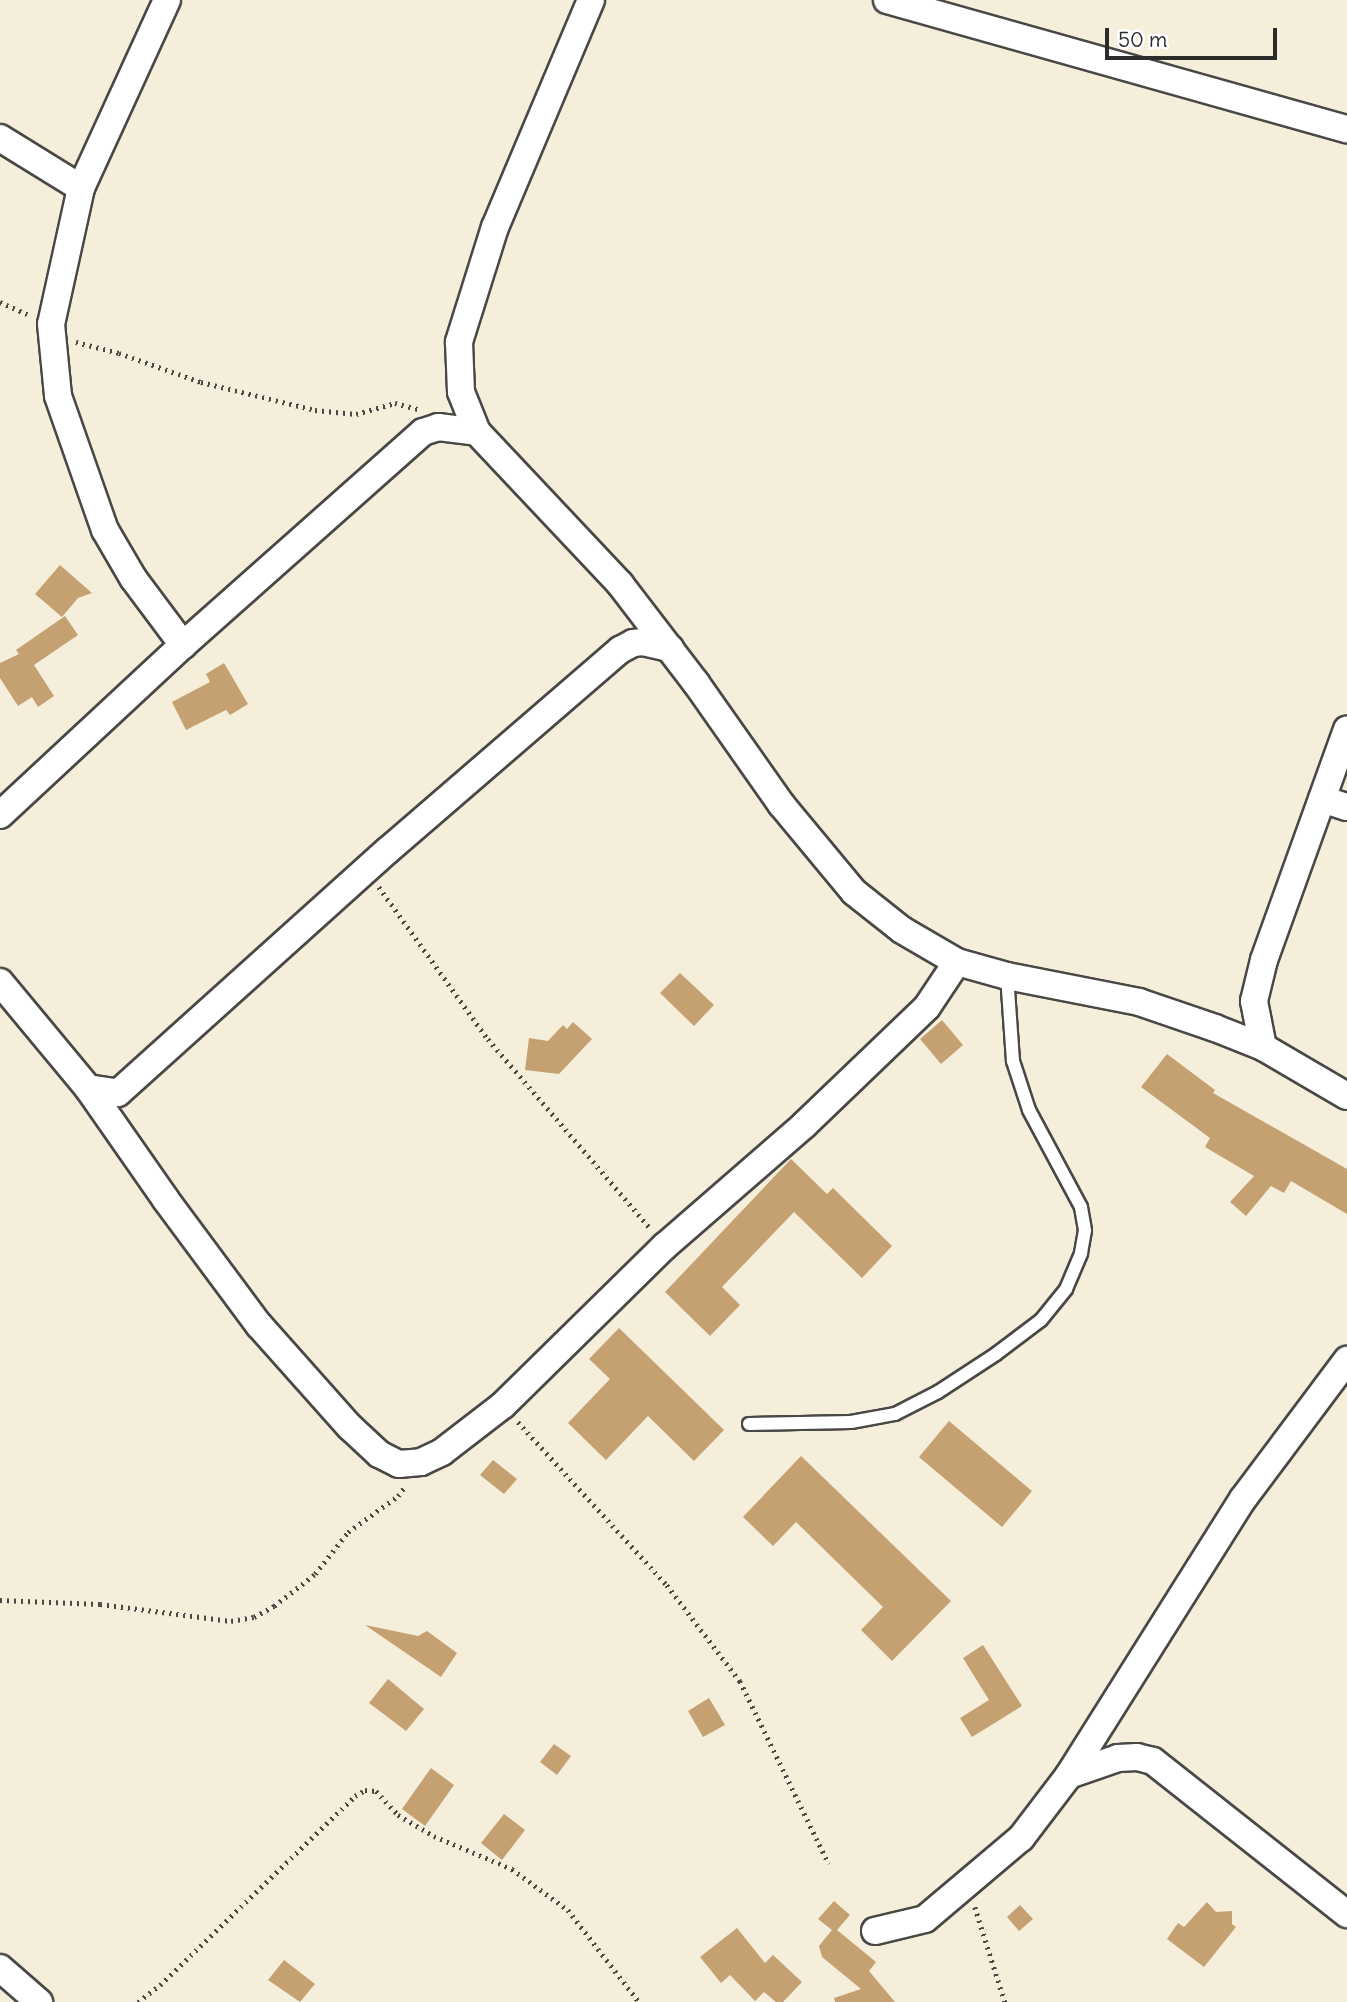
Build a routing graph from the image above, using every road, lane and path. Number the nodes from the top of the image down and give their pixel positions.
1 (167, 0) edge
2 (591, 0) edge
3 (887, 0) edge
4 (1347, 129) edge
5 (0, 138) edge
6 (81, 188) junction
7 (0, 302) edge
8 (51, 324) junction
9 (468, 431) junction
10 (183, 645) junction
11 (670, 649) junction
12 (1347, 729) edge
13 (1335, 803) edge
14 (0, 815) edge
15 (367, 869) junction
16 (957, 962) junction
17 (1007, 976) junction
18 (0, 982) edge
19 (1254, 1001) junction
20 (1215, 1028) junction
21 (1263, 1047) junction
22 (88, 1088) junction
23 (1347, 1096) edge
24 (665, 1246) junction
25 (1347, 1360) edge
26 (503, 1405) junction
27 (749, 1424) dead end
28 (421, 1462) junction
29 (0, 1601) edge
30 (1069, 1774) junction
31 (829, 1864) dead end
32 (967, 1883) junction
33 (1347, 1914) edge
34 (875, 1931) dead end
35 (0, 1968) edge
36 (39, 2002) edge
37 (138, 2002) edge
38 (639, 2002) edge
39 (1005, 2002) edge

1 - 6 street
2 - 9 street
3 - 4 street
5 - 6 street
6 - 8 street
7 - 8 path
8 - 9 path
8 - 10 street
9 - 10 street
9 - 11 street
10 - 14 street
11 - 15 street
11 - 16 street
12 - 13 street
13 - 19 street
15 - 22 street
15 - 24 path
16 - 17 street
16 - 24 street
17 - 20 street
17 - 27 lane
18 - 22 street
19 - 20 street
19 - 21 street
20 - 21 street
21 - 23 street
22 - 28 street
24 - 26 street
25 - 30 street
26 - 28 street
26 - 31 path
28 - 29 path
30 - 32 street
30 - 33 street
32 - 34 street
32 - 39 path
35 - 36 street
37 - 38 path

